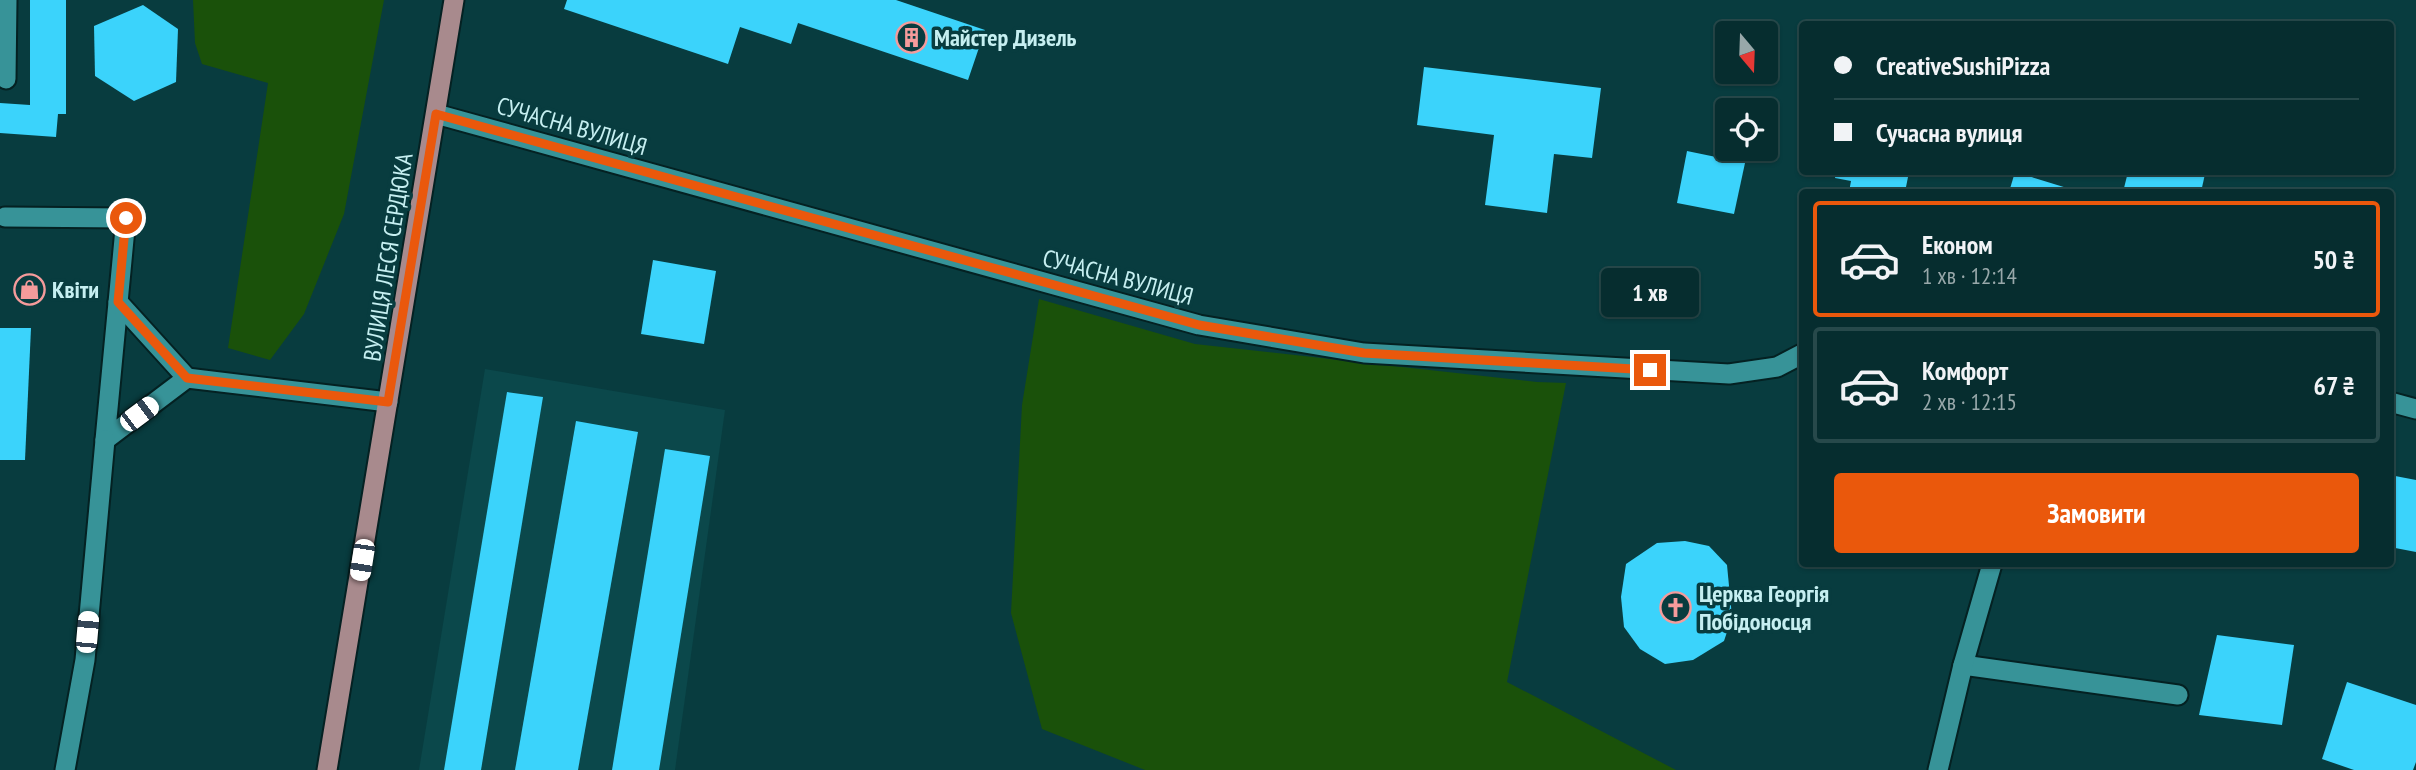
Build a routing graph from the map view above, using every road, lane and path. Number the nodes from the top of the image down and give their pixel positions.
1 (7, 0) edge
2 (454, 0) edge
3 (6, 79) dead end
4 (436, 114) junction
5 (5, 216) dead end
6 (118, 302) junction
7 (1799, 356) edge
8 (187, 378) junction
9 (388, 402) junction
10 (2394, 403) edge
11 (2416, 409) edge
12 (105, 440) junction
13 (1991, 567) edge
14 (1963, 665) junction
15 (2178, 695) dead end
16 (65, 770) edge
17 (327, 770) edge
18 (1938, 770) edge

1 - 3 street
2 - 4 main road, ВУЛИЦЯ ЛЕСЯ СЕРДЮКА
4 - 7 street, СУЧАСНА ВУЛИЦЯ
4 - 9 main road, ВУЛИЦЯ ЛЕСЯ СЕРДЮКА
5 - 6 street
6 - 8 street
6 - 12 street
8 - 9 street
8 - 12 street
9 - 17 main road, ВУЛИЦЯ ЛЕСЯ СЕРДЮКА
10 - 11 street
12 - 16 street
13 - 14 street
14 - 15 street
14 - 18 street

